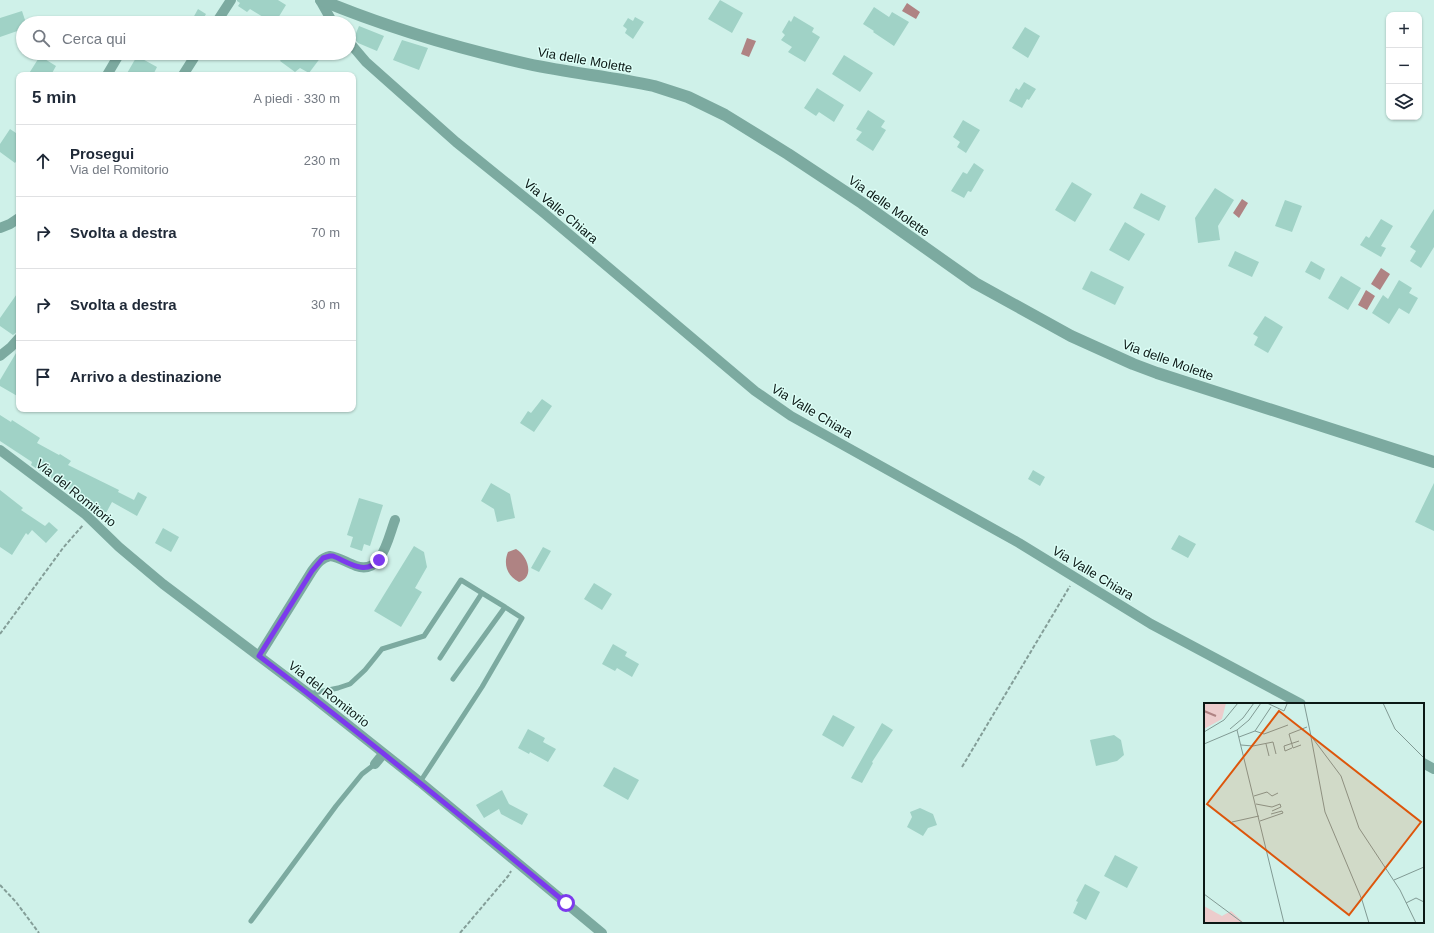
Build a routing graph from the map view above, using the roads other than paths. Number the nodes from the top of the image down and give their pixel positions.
1 (231, 0) edge
2 (321, 0) edge
3 (221, 16) edge
4 (329, 16) edge
5 (356, 50) edge
6 (116, 60) edge
7 (193, 60) edge
8 (108, 72) edge
9 (185, 72) edge
10 (16, 220) edge
11 (0, 228) edge
12 (16, 341) edge
13 (0, 356) edge
14 (0, 450) edge
15 (1434, 462) edge
16 (394, 520) dead end
17 (482, 593) junction
18 (505, 607) junction
19 (259, 656) junction
20 (440, 658) dead end
21 (453, 679) dead end
22 (309, 694) junction
23 (1299, 703) edge
24 (383, 754) junction
25 (375, 764) joint
26 (1424, 764) edge
27 (1434, 769) edge
28 (420, 782) junction
29 (251, 921) dead end
30 (602, 933) edge

1 - 3 street
2 - 4 street
2 - 15 street, Via delle Molette
5 - 23 street, Via Valle Chiara
6 - 8 street
7 - 9 street
10 - 11 street
12 - 13 street
14 - 19 street, Via del Romitorio
16 - 19 street
17 - 18 lane
17 - 20 lane
17 - 22 lane
18 - 21 lane
18 - 28 lane
19 - 22 street, Via del Romitorio
22 - 24 street, Via del Romitorio
24 - 25 street
24 - 28 street, Via del Romitorio
25 - 29 lane
26 - 27 street
28 - 30 street, Via del Romitorio

